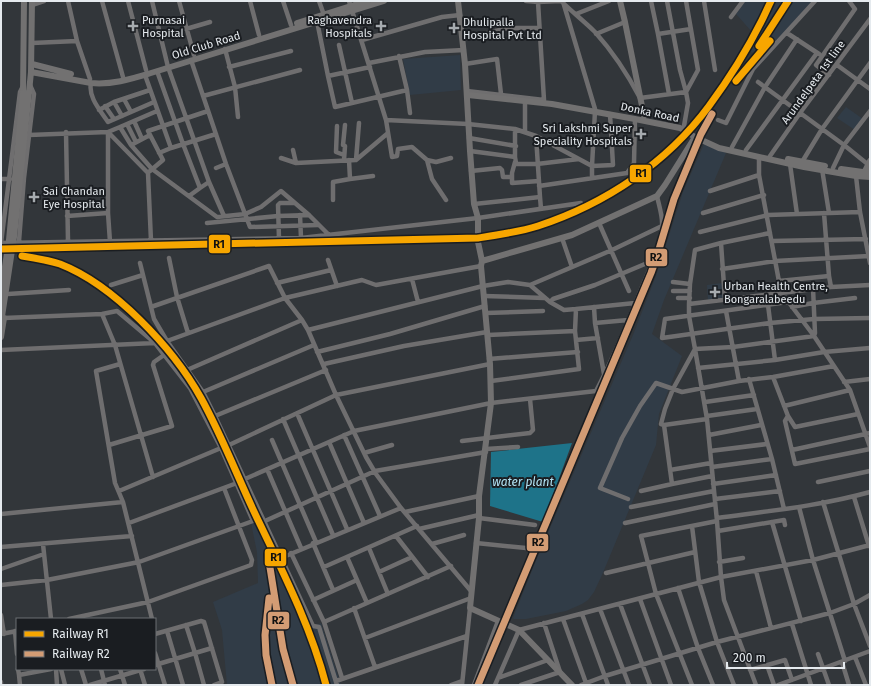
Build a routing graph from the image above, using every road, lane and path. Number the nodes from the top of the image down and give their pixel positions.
1 (24, 1) edge
2 (44, 1) edge
3 (68, 1) edge
4 (102, 1) edge
5 (128, 1) edge
6 (152, 1) edge
7 (179, 1) edge
8 (250, 1) edge
9 (283, 1) edge
10 (318, 1) edge
11 (367, 1) edge
12 (384, 1) edge
13 (458, 1) edge
14 (526, 1) edge
15 (609, 1) edge
16 (620, 1) edge
17 (651, 1) edge
18 (667, 1) edge
19 (686, 1) edge
20 (704, 1) edge
21 (743, 1) edge
22 (815, 1) edge
23 (850, 1) edge
24 (538, 2) edge
25 (32, 3) edge
26 (564, 5) junction
27 (351, 6) edge
28 (576, 14) junction
29 (324, 15) junction
30 (460, 15) junction
31 (730, 17) dead end
32 (870, 19) edge
33 (317, 21) junction
34 (210, 22) dead end
35 (625, 22) junction
36 (291, 25) junction
37 (539, 28) junction
38 (186, 29) junction
39 (691, 29) junction
40 (673, 32) junction
41 (786, 33) junction
42 (596, 34) junction
43 (658, 34) junction
44 (258, 35) junction
45 (463, 39) junction
46 (798, 39) junction
47 (362, 40) junction
48 (77, 41) junction
49 (32, 43) junction
50 (339, 45) dead end
51 (225, 50) junction
52 (464, 50) junction
53 (291, 51) dead end
54 (817, 53) junction
55 (399, 56) junction
56 (822, 56) junction
57 (192, 57) junction
58 (870, 63) edge
59 (32, 64) junction
60 (465, 64) junction
61 (168, 65) junction
62 (370, 65) junction
63 (837, 65) junction
64 (229, 67) junction
65 (300, 70) dead end
66 (715, 70) dead end
67 (157, 71) junction
68 (31, 72) junction
69 (146, 72) junction
70 (345, 72) junction
71 (829, 75) junction
72 (328, 76) junction
73 (123, 77) junction
74 (857, 80) junction
75 (90, 81) junction
76 (758, 82) dead end
77 (27, 85) junction
78 (765, 87) junction
79 (235, 88) junction
80 (870, 89) edge
81 (150, 90) junction
82 (407, 90) junction
83 (686, 92) junction
84 (26, 93) junction
85 (468, 93) junction
86 (501, 94) junction
87 (669, 94) junction
88 (203, 96) junction
89 (379, 96) junction
90 (640, 98) junction
91 (124, 99) junction
92 (782, 99) junction
93 (544, 100) junction
94 (525, 101) junction
95 (114, 102) junction
96 (154, 102) junction
97 (352, 103) junction
98 (105, 106) junction
99 (99, 110) junction
100 (595, 110) junction
101 (157, 111) junction
102 (208, 111) junction
103 (870, 111) edge
104 (131, 112) junction
105 (410, 113) dead end
106 (800, 113) junction
107 (610, 114) junction
108 (122, 116) junction
109 (644, 116) junction
110 (238, 117) dead end
111 (186, 118) junction
112 (114, 119) junction
113 (635, 119) junction
114 (386, 120) junction
115 (718, 120) dead end
116 (134, 121) junction
117 (175, 122) junction
118 (126, 124) junction
119 (359, 124) dead end
120 (468, 124) junction
121 (345, 125) dead end
122 (162, 126) junction
123 (337, 126) dead end
124 (684, 126) junction
125 (120, 127) junction
126 (515, 129) junction
127 (822, 129) junction
128 (66, 132) junction
129 (108, 132) junction
130 (525, 132) junction
131 (216, 134) junction
132 (388, 134) junction
133 (29, 135) junction
134 (150, 135) junction
135 (536, 136) junction
136 (695, 137) junction
137 (469, 138) junction
138 (142, 139) junction
139 (194, 141) junction
140 (133, 144) junction
141 (182, 144) junction
142 (358, 145) junction
143 (844, 145) junction
144 (516, 146) junction
145 (732, 147) junction
146 (171, 148) junction
147 (293, 150) dead end
148 (746, 150) junction
149 (470, 151) junction
150 (159, 153) junction
151 (366, 153) junction
152 (344, 155) junction
153 (770, 156) junction
154 (760, 157) junction
155 (280, 158) dead end
156 (451, 158) dead end
157 (579, 159) junction
158 (346, 160) junction
159 (356, 160) junction
160 (426, 160) junction
161 (515, 160) junction
162 (802, 162) junction
163 (296, 163) junction
164 (226, 164) junction
165 (537, 164) junction
166 (790, 164) junction
167 (592, 166) junction
168 (152, 168) junction
169 (216, 168) dead end
170 (833, 168) junction
171 (822, 169) junction
172 (471, 171) junction
173 (867, 171) edge
174 (148, 173) junction
175 (759, 175) junction
176 (373, 176) dead end
177 (512, 177) junction
178 (24, 178) junction
179 (592, 178) junction
180 (1, 179) edge
181 (9, 179) junction
182 (350, 179) junction
183 (209, 182) junction
184 (539, 184) junction
185 (200, 188) junction
186 (710, 191) dead end
187 (764, 195) junction
188 (189, 196) junction
189 (657, 196) junction
190 (540, 197) junction
191 (333, 200) dead end
192 (446, 200) dead end
193 (294, 203) junction
194 (581, 203) dead end
195 (474, 204) junction
196 (541, 209) junction
197 (860, 212) junction
198 (108, 213) junction
199 (703, 213) dead end
200 (826, 213) junction
201 (309, 214) junction
202 (797, 214) junction
203 (300, 215) junction
204 (768, 215) junction
205 (67, 216) junction
206 (224, 216) junction
207 (245, 216) junction
208 (278, 216) junction
209 (478, 218) junction
210 (207, 223) dead end
211 (599, 223) junction
212 (300, 225) junction
213 (318, 225) junction
214 (278, 226) junction
215 (662, 226) junction
216 (700, 232) dead end
217 (770, 233) junction
218 (329, 235) junction
219 (301, 238) junction
220 (562, 238) junction
221 (279, 239) junction
222 (866, 239) junction
223 (825, 240) junction
224 (68, 241) junction
225 (152, 241) junction
226 (772, 241) junction
227 (19, 242) junction
228 (110, 242) junction
229 (1, 243) edge
230 (721, 243) junction
231 (612, 250) junction
232 (869, 256) junction
233 (169, 258) dead end
234 (827, 259) junction
235 (328, 260) dead end
236 (652, 261) junction
237 (775, 261) junction
238 (140, 263) dead end
239 (481, 263) junction
240 (870, 263) edge
241 (572, 267) junction
242 (722, 269) junction
243 (331, 270) junction
244 (622, 274) junction
245 (143, 275) junction
246 (829, 276) junction
247 (412, 279) junction
248 (779, 281) junction
249 (673, 282) dead end
250 (277, 283) junction
251 (1, 284) edge
252 (690, 284) junction
253 (111, 285) dead end
254 (530, 285) junction
255 (870, 285) edge
256 (337, 286) junction
257 (483, 286) junction
258 (831, 287) junction
259 (812, 288) junction
260 (69, 290) dead end
261 (629, 291) dead end
262 (673, 291) dead end
263 (690, 291) junction
264 (781, 292) junction
265 (4, 294) edge
266 (484, 296) junction
267 (177, 297) junction
268 (284, 298) junction
269 (544, 298) junction
270 (678, 298) dead end
271 (690, 298) junction
272 (855, 298) dead end
273 (725, 300) junction
274 (418, 302) junction
275 (550, 302) junction
276 (788, 302) junction
277 (635, 303) junction
278 (813, 303) junction
279 (689, 304) junction
280 (3, 305) edge
281 (768, 305) junction
282 (485, 306) junction
283 (151, 307) junction
284 (594, 307) junction
285 (792, 307) junction
286 (576, 309) junction
287 (542, 311) dead end
288 (726, 311) junction
289 (486, 313) junction
290 (102, 314) junction
291 (689, 316) junction
292 (870, 318) edge
293 (814, 319) junction
294 (302, 320) junction
295 (628, 320) junction
296 (802, 320) junction
297 (2, 321) edge
298 (595, 323) junction
299 (770, 323) junction
300 (729, 328) junction
301 (308, 330) junction
302 (575, 331) junction
303 (188, 333) junction
304 (488, 334) junction
305 (692, 334) junction
306 (814, 336) junction
307 (1, 337) edge
308 (598, 338) junction
309 (167, 340) junction
310 (576, 340) junction
311 (773, 342) junction
312 (155, 343) junction
313 (115, 345) junction
314 (314, 345) junction
315 (733, 347) junction
316 (870, 348) edge
317 (695, 349) junction
318 (1, 350) edge
319 (317, 352) junction
320 (578, 352) junction
321 (824, 352) junction
322 (164, 355) junction
323 (775, 360) junction
324 (490, 362) junction
325 (735, 363) junction
326 (120, 364) junction
327 (324, 364) junction
328 (834, 366) junction
329 (698, 368) junction
330 (187, 370) junction
331 (326, 370) junction
332 (604, 375) junction
333 (773, 377) junction
334 (870, 379) edge
335 (749, 380) junction
336 (490, 381) junction
337 (739, 381) junction
338 (844, 382) junction
339 (701, 388) junction
340 (673, 389) junction
341 (850, 390) junction
342 (203, 392) junction
343 (336, 395) junction
344 (754, 395) junction
345 (530, 399) junction
346 (705, 402) junction
347 (491, 403) junction
348 (784, 406) junction
349 (757, 409) junction
350 (297, 413) junction
351 (858, 414) junction
352 (215, 416) junction
353 (788, 416) junction
354 (707, 418) junction
355 (283, 419) junction
356 (664, 425) junction
357 (762, 425) junction
358 (354, 431) junction
359 (868, 434) edge
360 (141, 435) junction
361 (344, 435) junction
362 (709, 435) junction
363 (487, 438) junction
364 (272, 440) dead end
365 (462, 441) dead end
366 (329, 442) junction
367 (767, 444) junction
368 (109, 445) junction
369 (229, 445) junction
370 (392, 445) dead end
371 (518, 447) dead end
372 (221, 448) junction
373 (870, 448) edge
374 (314, 449) junction
375 (792, 450) junction
376 (486, 451) junction
377 (710, 451) junction
378 (364, 453) junction
379 (298, 456) junction
380 (772, 458) junction
381 (282, 462) junction
382 (712, 465) junction
383 (267, 469) junction
384 (670, 470) junction
385 (375, 471) junction
386 (870, 472) edge
387 (776, 475) junction
388 (712, 476) junction
389 (153, 477) junction
390 (362, 477) junction
391 (245, 479) junction
392 (818, 482) dead end
393 (237, 483) junction
394 (347, 484) junction
395 (672, 484) junction
396 (713, 484) junction
397 (224, 488) junction
398 (119, 491) junction
399 (332, 491) junction
400 (714, 491) junction
401 (780, 491) junction
402 (641, 492) dead end
403 (870, 492) edge
404 (480, 496) junction
405 (854, 497) junction
406 (317, 498) junction
407 (628, 499) dead end
408 (123, 502) junction
409 (715, 502) junction
410 (822, 502) junction
411 (301, 505) junction
412 (799, 507) junction
413 (401, 508) junction
414 (631, 508) dead end
415 (784, 509) junction
416 (286, 512) junction
417 (405, 512) junction
418 (1, 514) edge
419 (380, 516) junction
420 (479, 516) junction
421 (717, 520) junction
422 (265, 521) junction
423 (364, 522) junction
424 (772, 522) junction
425 (129, 523) junction
426 (625, 523) dead end
427 (535, 525) dead end
428 (785, 525) dead end
429 (238, 526) junction
430 (692, 526) junction
431 (418, 528) junction
432 (348, 529) junction
433 (718, 531) junction
434 (333, 535) junction
435 (464, 535) dead end
436 (132, 536) junction
437 (396, 536) junction
438 (315, 543) junction
439 (476, 543) junction
440 (43, 544) junction
441 (432, 544) junction
442 (870, 545) edge
443 (1, 547) edge
444 (301, 548) junction
445 (368, 548) junction
446 (526, 548) dead end
447 (695, 552) junction
448 (291, 553) junction
449 (44, 554) junction
450 (839, 554) junction
451 (347, 557) junction
452 (412, 557) junction
453 (281, 558) junction
454 (743, 558) dead end
455 (813, 560) junction
456 (139, 562) junction
457 (719, 562) junction
458 (648, 563) junction
459 (785, 565) junction
460 (451, 566) junction
461 (324, 568) junction
462 (1, 569) edge
463 (756, 571) junction
464 (379, 572) junction
465 (606, 573) dead end
466 (428, 577) junction
467 (721, 577) junction
468 (47, 580) junction
469 (357, 580) junction
470 (699, 582) junction
471 (1, 585) edge
472 (678, 588) junction
473 (333, 590) junction
474 (472, 591) junction
475 (388, 594) junction
476 (656, 594) junction
477 (870, 595) edge
478 (471, 598) junction
479 (640, 599) junction
480 (313, 600) junction
481 (148, 602) junction
482 (367, 603) junction
483 (620, 604) junction
484 (854, 604) junction
485 (354, 608) junction
486 (470, 608) junction
487 (600, 609) junction
488 (830, 613) junction
489 (582, 614) junction
490 (1, 615) edge
491 (51, 618) edge
492 (74, 618) edge
493 (152, 618) edge
494 (563, 618) junction
495 (498, 621) junction
496 (801, 621) junction
497 (324, 622) junction
498 (544, 624) junction
499 (792, 624) junction
500 (186, 625) junction
501 (771, 628) junction
502 (519, 630) junction
503 (16, 631) edge
504 (167, 631) junction
505 (156, 633) edge
506 (2, 634) edge
507 (467, 636) junction
508 (738, 636) junction
509 (365, 638) junction
510 (718, 642) junction
511 (870, 646) edge
512 (212, 648) junction
513 (698, 648) junction
514 (870, 651) edge
515 (195, 653) junction
516 (680, 654) junction
517 (818, 654) dead end
518 (856, 657) junction
519 (176, 659) junction
520 (661, 659) junction
521 (548, 660) junction
522 (844, 662) junction
523 (157, 665) edge
524 (642, 665) junction
525 (767, 665) junction
526 (375, 667) junction
527 (824, 668) junction
528 (18, 670) edge
529 (46, 670) edge
530 (56, 670) edge
531 (61, 670) edge
532 (81, 670) edge
533 (101, 670) edge
534 (120, 670) edge
535 (139, 670) edge
536 (142, 670) edge
537 (623, 670) junction
538 (750, 670) junction
539 (560, 672) junction
540 (808, 674) junction
541 (19, 675) junction
542 (122, 675) junction
543 (605, 676) junction
544 (342, 678) junction
545 (498, 678) junction
546 (792, 680) junction
547 (105, 683) edge
548 (337, 683) edge
549 (462, 683) edge
550 (586, 683) junction
551 (20, 685) edge
552 (57, 685) edge
553 (66, 685) edge
554 (86, 685) edge
555 (90, 685) edge
556 (125, 685) edge
557 (145, 685) edge
558 (164, 685) edge
559 (183, 685) edge
560 (204, 685) edge
561 (214, 685) edge
562 (451, 685) edge
563 (474, 685) edge
564 (495, 685) edge
565 (520, 685) edge
566 (572, 685) edge
567 (581, 685) edge
568 (608, 685) edge
569 (629, 685) edge
570 (650, 685) edge
571 (671, 685) edge
572 (692, 685) edge
573 (713, 685) edge
574 (734, 685) edge
575 (756, 685) edge
576 (774, 685) edge
577 (778, 685) edge
578 (812, 685) edge
579 (829, 685) edge
580 (849, 685) edge
581 (866, 685) edge

1 - 77 street
2 - 25 street
3 - 48 street
4 - 73 street
5 - 69 street
6 - 61 street
7 - 38 street
8 - 44 street
9 - 36 street
10 - 29 street
11 - 27 street, Old Club Road
12 - 27 street, Old Club Road
13 - 30 street
14 - 24 street
15 - 28 street
16 - 35 street
17 - 43 street
18 - 40 street
19 - 39 street
20 - 66 street
21 - 31 street
22 - 41 street
23 - 56 street
24 - 26 street
24 - 37 street
25 - 49 street
26 - 28 street
26 - 100 street
27 - 29 street, Old Club Road
27 - 33 street, Old Club Road
27 - 47 street
28 - 42 street
29 - 36 street, Old Club Road
30 - 45 street
30 - 47 street
32 - 63 street, Arundelpeta 1st line
33 - 51 street, Old Club Road
33 - 72 street
34 - 38 street
35 - 42 street
35 - 90 street
36 - 44 street, Old Club Road
37 - 45 street
37 - 93 street
38 - 57 street
39 - 40 street
39 - 83 street
40 - 43 street
40 - 83 street
41 - 46 street
41 - 115 street
42 - 90 street
43 - 87 street
44 - 57 street, Old Club Road
45 - 52 street
46 - 54 street
46 - 78 street
47 - 62 street
48 - 49 street
48 - 75 street
49 - 59 street
50 - 70 street
51 - 57 street, Old Club Road
51 - 64 street
52 - 55 street
52 - 60 street
53 - 64 street
54 - 56 street
54 - 92 street
55 - 62 street
55 - 82 street
56 - 71 street
57 - 61 street, Old Club Road
57 - 88 street
58 - 74 street
59 - 68 street
59 - 75 street, Old Club Road
60 - 85 street
60 - 86 street
61 - 67 street, Old Club Road
61 - 69 street, Old Club Road
61 - 111 street
62 - 70 street
62 - 89 street
63 - 71 street, Arundelpeta 1st line
63 - 74 street
64 - 79 street
65 - 79 street
67 - 69 street, Old Club Road
67 - 117 street
68 - 75 street, Old Club Road
68 - 77 street
69 - 73 street, Old Club Road
69 - 75 street, Old Club Road
69 - 81 street
70 - 72 street
70 - 97 street
71 - 106 street, Arundelpeta 1st line
72 - 97 street
73 - 75 street, Old Club Road
74 - 80 street
74 - 127 street
75 - 99 street
76 - 78 street
77 - 84 street
77 - 133 street
77 - 181 street
78 - 92 street
78 - 145 street
79 - 88 street
79 - 110 street
81 - 91 street
81 - 96 street
82 - 89 street
82 - 105 street
83 - 87 street
83 - 124 street
84 - 265 street, bridge
84 - 297 street, bridge
85 - 86 street, Donka Road
85 - 94 street, Donka Road
85 - 120 street
86 - 93 street, Donka Road
87 - 90 street
88 - 102 street
89 - 97 street
89 - 114 street
90 - 109 street
91 - 95 street
91 - 104 street
92 - 106 street
92 - 148 street
93 - 100 street, Donka Road
94 - 100 street, Donka Road
94 - 130 street
95 - 98 street
95 - 108 street
96 - 101 street
96 - 104 street
98 - 99 street
98 - 112 street
99 - 112 street
100 - 107 street, Donka Road
100 - 109 street, Donka Road
100 - 167 street
101 - 116 street
101 - 122 street
102 - 111 street
102 - 131 street
103 - 143 street
104 - 108 street
106 - 127 street
106 - 153 street, Arundelpeta 1st line
107 - 113 street, Donka Road
107 - 167 street
108 - 112 street
109 - 124 street, Donka Road
111 - 117 street
111 - 139 street
113 - 136 street, Donka Road
113 - 179 street
114 - 120 street
114 - 132 street
116 - 118 street
116 - 138 street
117 - 122 street
117 - 141 street
118 - 125 street
118 - 140 street
119 - 142 street
120 - 126 street
120 - 137 street
121 - 152 street
122 - 134 street
122 - 146 street
123 - 152 street
124 - 145 street, Donka Road
125 - 129 street
125 - 140 street
126 - 130 street
126 - 144 street
127 - 143 street
127 - 162 street
128 - 129 street
128 - 133 street
128 - 205 street
129 - 174 street
129 - 198 street
130 - 135 street
131 - 139 street
131 - 164 street
132 - 151 street
132 - 160 street
133 - 178 street
134 - 138 street
134 - 150 street
135 - 157 street
135 - 165 street
136 - 154 street, Donka Road
136 - 189 street
137 - 144 street
137 - 149 street
138 - 140 street
139 - 141 street
139 - 183 street
140 - 168 street
141 - 146 street
141 - 185 street
142 - 151 street
142 - 159 street
143 - 170 street
143 - 173 street
144 - 161 street
145 - 148 street, Donka Road
146 - 150 street
147 - 163 street
148 - 153 street, Donka Road
149 - 161 street
149 - 172 street
150 - 168 street
151 - 159 street
152 - 158 street
153 - 162 street, Donka Road
154 - 166 street, Donka Road
154 - 175 street
155 - 163 street
156 - 160 street
157 - 165 street
157 - 167 street
158 - 159 street
158 - 163 street
158 - 182 street
160 - 192 street
161 - 165 street
161 - 177 street
162 - 170 street, Donka Road
164 - 169 street
164 - 207 street
165 - 184 street
166 - 171 street, Donka Road
166 - 202 street
167 - 179 street
168 - 174 street
168 - 188 street
170 - 173 street, Donka Road
171 - 173 street, Donka Road
171 - 200 street
172 - 177 street
172 - 195 street
173 - 197 street
174 - 225 street
175 - 186 street
175 - 187 street
176 - 182 street
177 - 184 street
178 - 181 street
178 - 227 street
179 - 184 street
180 - 181 street
181 - 229 street
182 - 191 street
183 - 185 street
183 - 206 street
184 - 190 street
185 - 188 street
187 - 199 street
187 - 204 street
188 - 206 street
189 - 211 street
189 - 215 street
190 - 195 street
190 - 196 street
193 - 201 street
193 - 207 street
193 - 208 street
194 - 196 street
195 - 209 street
196 - 209 street
197 - 200 street
197 - 222 street
198 - 205 street
198 - 228 street
200 - 202 street
200 - 223 street
201 - 203 street
201 - 213 street
202 - 204 street
203 - 208 street
203 - 212 street
204 - 216 street
204 - 217 street
205 - 224 street
206 - 207 street
207 - 208 street
207 - 210 street
207 - 214 street
208 - 214 street
209 - 218 street
209 - 239 street
211 - 220 street
211 - 231 street
212 - 213 street
212 - 214 street
212 - 219 street
213 - 218 street
214 - 221 street
215 - 231 street
215 - 236 street
217 - 226 street
217 - 230 street
218 - 219 street
219 - 221 street
220 - 239 street
220 - 241 street
221 - 225 street
222 - 223 street
222 - 232 street
223 - 226 street
223 - 234 street
224 - 227 street
224 - 228 street
225 - 228 street
226 - 237 street
227 - 229 street
230 - 242 street
230 - 252 street
231 - 241 street
231 - 244 street
232 - 234 street
232 - 240 street
233 - 267 street
234 - 237 street
234 - 246 street
235 - 243 street
236 - 244 street
236 - 277 street
237 - 242 street
237 - 248 street
238 - 245 street
239 - 247 street
239 - 257 street
241 - 254 street
242 - 273 street
243 - 250 street
243 - 256 street
244 - 261 street
244 - 275 street
245 - 253 street
245 - 283 street
246 - 248 street
246 - 258 street
247 - 256 street
247 - 274 street
248 - 264 street
249 - 252 street
250 - 267 street
250 - 268 street
251 - 265 street
252 - 263 street
254 - 257 street
254 - 269 street
255 - 258 street
256 - 268 street
257 - 266 street
257 - 274 street
258 - 259 street
259 - 264 street
259 - 278 street
260 - 265 street
262 - 263 street
263 - 271 street
264 - 273 street
264 - 276 street
265 - 280 street
266 - 269 street
266 - 282 street
267 - 283 street
267 - 303 street
268 - 294 street
268 - 303 street
269 - 275 street
270 - 271 street
271 - 279 street
272 - 278 street
273 - 279 street
274 - 301 street
275 - 286 street
276 - 281 street
276 - 285 street
277 - 284 street
277 - 295 street
278 - 285 street
278 - 293 street
279 - 291 street
280 - 297 street
281 - 288 street
281 - 299 street
282 - 289 street
282 - 319 street
283 - 309 street
284 - 286 street
284 - 298 street
285 - 296 street
286 - 302 street
287 - 289 street
288 - 291 street
288 - 300 street
289 - 304 street
290 - 297 street
290 - 312 street
290 - 313 street
291 - 305 street
291 - 305 street
292 - 293 street
293 - 296 street
293 - 306 street
294 - 301 street
294 - 330 street
295 - 298 street
295 - 332 street
296 - 299 street
296 - 306 street
297 - 307 street
298 - 308 street
299 - 300 street
299 - 311 street
300 - 305 street
300 - 315 street
301 - 314 street
302 - 304 street
302 - 310 street
303 - 309 street
304 - 324 street
304 - 327 street
305 - 317 street
306 - 311 street
306 - 321 street
308 - 310 street
308 - 332 street
309 - 312 street
309 - 330 street
310 - 320 street
311 - 315 street
311 - 323 street
312 - 313 street
312 - 322 street
313 - 318 street
313 - 326 street
314 - 319 street
314 - 342 street
315 - 317 street
315 - 325 street
316 - 321 street
317 - 329 street
317 - 340 street
319 - 327 street
320 - 324 street
320 - 336 street
321 - 323 street
321 - 328 street
322 - 360 street
322 - 372 street
323 - 325 street
324 - 336 street
324 - 343 street
325 - 329 street
325 - 337 street
326 - 360 street
326 - 368 street
327 - 331 street
328 - 333 street
328 - 338 street
329 - 339 street
330 - 342 street
331 - 343 street
331 - 352 street
332 - 345 street
333 - 335 street
333 - 348 street
334 - 338 street
335 - 337 street
335 - 344 street
336 - 347 street
337 - 339 street
338 - 341 street
339 - 340 street
339 - 346 street
340 - 356 street
340 - 407 street
341 - 348 street
341 - 351 street
342 - 352 street
343 - 350 street
343 - 358 street
344 - 346 street
344 - 349 street
345 - 347 street
345 - 363 street
346 - 354 street
347 - 358 street
347 - 363 street
348 - 353 street
349 - 354 street
349 - 357 street
350 - 355 street
350 - 374 street
351 - 353 street
351 - 359 street
352 - 369 street
353 - 375 street
354 - 356 street
354 - 362 street
355 - 369 street
355 - 379 street
356 - 384 street
357 - 362 street
357 - 367 street
358 - 361 street
358 - 378 street
359 - 373 street
359 - 375 street
360 - 368 street
360 - 389 street
361 - 366 street
361 - 390 street
362 - 377 street
363 - 365 street
363 - 376 street
364 - 381 street
366 - 374 street
366 - 394 street
367 - 377 street
367 - 380 street
368 - 398 street
369 - 391 street
370 - 378 street
371 - 376 street
372 - 389 street
372 - 393 street
373 - 375 street
374 - 379 street
374 - 399 street
376 - 385 street
376 - 404 street
377 - 382 street
378 - 385 street
379 - 381 street
379 - 406 street
380 - 382 street
380 - 387 street
381 - 383 street
381 - 411 street
382 - 384 street
382 - 388 street
383 - 391 street
383 - 416 street
384 - 395 street
385 - 390 street
385 - 413 street
386 - 392 street
387 - 396 street
387 - 401 street
388 - 395 street
388 - 396 street
389 - 398 street
390 - 394 street
390 - 419 street
391 - 422 street
393 - 397 street
393 - 429 street
394 - 399 street
394 - 423 street
395 - 402 street
396 - 400 street
397 - 425 street
397 - 429 street
398 - 408 street
399 - 406 street
399 - 432 street
400 - 409 street
400 - 414 street
401 - 409 street
401 - 415 street
403 - 405 street
404 - 417 street
404 - 420 street
405 - 410 street
405 - 442 street
406 - 411 street
406 - 434 street
408 - 418 street
408 - 425 street
409 - 421 street
409 - 426 street
410 - 412 street
410 - 450 street
411 - 416 street
411 - 438 street
412 - 415 street
412 - 455 street
413 - 417 street
413 - 419 street
415 - 421 street
416 - 422 street
416 - 444 street
417 - 431 street
419 - 423 street
420 - 427 street
420 - 431 street
420 - 439 street
421 - 430 street
421 - 433 street
422 - 453 street
423 - 432 street
424 - 428 street
424 - 433 street
424 - 459 street
425 - 436 street
429 - 456 street
429 - 481 street
430 - 447 street
430 - 458 street
431 - 437 street
431 - 441 street
432 - 434 street
433 - 457 street
434 - 438 street
435 - 441 street
436 - 440 street
436 - 456 street
437 - 445 street
437 - 452 street
438 - 444 street
438 - 461 street
439 - 446 street
439 - 474 street
440 - 443 street
440 - 449 street
441 - 460 street
442 - 450 street
444 - 448 street
445 - 451 street
445 - 464 street
447 - 458 street
447 - 470 street
448 - 453 street
448 - 480 street
449 - 462 street
449 - 468 street
450 - 455 street
450 - 484 street
451 - 461 street
451 - 469 street
452 - 464 street
452 - 466 street
453 - 548 street
454 - 457 street
455 - 459 street
455 - 488 street
456 - 468 street
456 - 481 street
457 - 467 street
458 - 465 street
458 - 476 street
459 - 463 street
459 - 496 street
460 - 466 street
460 - 474 street
461 - 473 street
463 - 467 street
463 - 501 street
464 - 475 street
466 - 475 street
467 - 470 street
467 - 508 street
468 - 471 street
468 - 491 street
469 - 473 street
469 - 482 street
470 - 472 street
470 - 510 street
472 - 476 street
472 - 513 street
473 - 480 street
474 - 478 street
475 - 482 street
476 - 479 street
476 - 516 street
477 - 484 street
478 - 486 street
478 - 509 street
479 - 483 street
479 - 520 street
480 - 497 street
481 - 492 street
481 - 493 street
482 - 485 street
483 - 487 street
483 - 524 street
484 - 488 street
484 - 511 street
485 - 497 street
485 - 509 street
486 - 495 street
486 - 507 street
487 - 489 street
487 - 537 street
488 - 496 street
488 - 522 street
489 - 494 street
489 - 543 street
490 - 506 street
494 - 498 street
494 - 550 street
495 - 502 street
495 - 563 street
496 - 499 street
497 - 544 street
498 - 502 street
498 - 539 street
499 - 501 street
499 - 540 street
500 - 504 street
500 - 512 street
500 - 515 street
501 - 508 street
502 - 521 street
502 - 545 street
503 - 506 street
504 - 505 street
504 - 519 street
507 - 526 street
507 - 549 street
508 - 510 street
508 - 538 street
509 - 526 street
510 - 513 street
510 - 574 street
512 - 515 street
512 - 561 street
513 - 516 street
513 - 573 street
514 - 518 street
515 - 519 street
515 - 560 street
516 - 520 street
516 - 572 street
517 - 527 street
518 - 522 street
518 - 581 street
519 - 523 street
519 - 559 street
520 - 524 street
520 - 571 street
521 - 539 street
521 - 545 street
522 - 527 street
522 - 580 street
523 - 558 street
524 - 537 street
524 - 570 street
525 - 538 street
525 - 546 street
525 - 576 street
526 - 544 street
527 - 540 street
527 - 579 street
528 - 541 street
529 - 541 street
530 - 552 street
531 - 553 street
532 - 554 street
533 - 547 street
534 - 542 street
535 - 542 street
536 - 557 street
537 - 543 street
537 - 569 street
538 - 575 street
539 - 565 street
539 - 566 street
540 - 546 street
540 - 578 street
541 - 551 street
542 - 547 street
542 - 556 street
543 - 550 street
543 - 568 street
544 - 548 street
545 - 564 street
546 - 577 street
547 - 555 street
549 - 562 street
550 - 567 street

